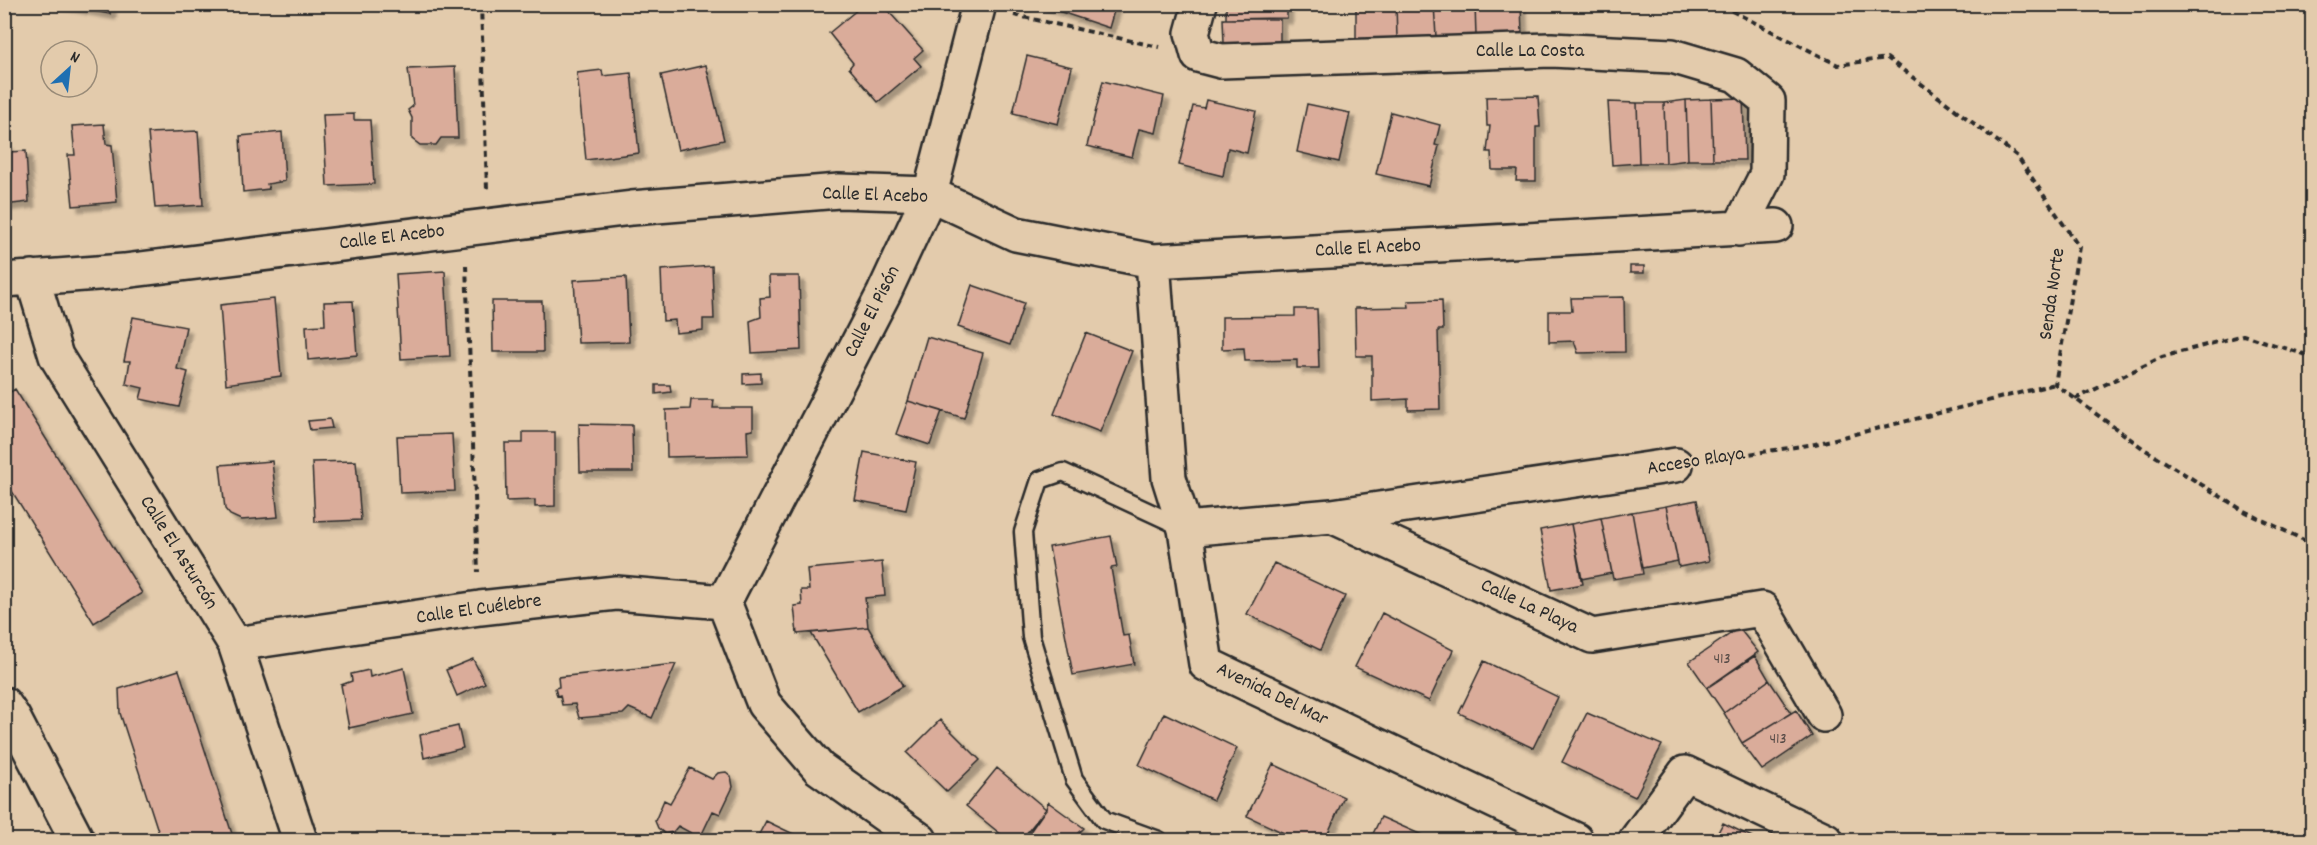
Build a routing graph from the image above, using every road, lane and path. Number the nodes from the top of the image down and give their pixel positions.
1 (481, 4) edge
2 (1200, 4) edge
3 (1724, 4) edge
4 (979, 6) edge
5 (1198, 55) junction
6 (930, 195) junction
7 (1776, 226) dead end
8 (477, 227) junction
9 (1739, 229) junction
10 (1153, 261) junction
11 (18, 278) edge
12 (2313, 360) edge
13 (2055, 384) junction
14 (2075, 399) junction
15 (1676, 465) joint
16 (1332, 516) junction
17 (1185, 529) junction
18 (2313, 544) edge
19 (724, 602) junction
20 (480, 608) junction
21 (235, 645) junction
22 (4, 704) edge
23 (1824, 715) dead end
24 (77, 840) edge
25 (300, 840) edge
26 (920, 840) edge
27 (1159, 840) edge
28 (1576, 840) edge
29 (1636, 840) edge
30 (1826, 840) edge

1 - 8 path
2 - 5 street
3 - 13 path, Senda Norte
4 - 5 path
4 - 6 street, Calle El Pisón
5 - 9 street, Calle La Costa
6 - 8 street, Calle El Acebo
6 - 10 street, Calle El Acebo
6 - 19 street, Calle El Pisón
7 - 9 street, Calle El Acebo
8 - 11 street, Calle El Acebo
8 - 20 path
9 - 10 street, Calle El Acebo
10 - 17 street, Avenida Del Mar
11 - 21 street, Calle El Asturcón
12 - 14 path
13 - 14 path
13 - 15 path, Acceso Playa
14 - 18 path
15 - 16 street, Acceso Playa
16 - 17 street, Calle La Playa
16 - 23 street, Calle La Playa
17 - 27 lane
17 - 28 street, Avenida Del Mar
19 - 20 street, Calle El Cuélebre
19 - 26 street
20 - 21 street, Calle El Cuélebre
21 - 25 street, Calle El Asturcón
22 - 24 street
29 - 30 street

